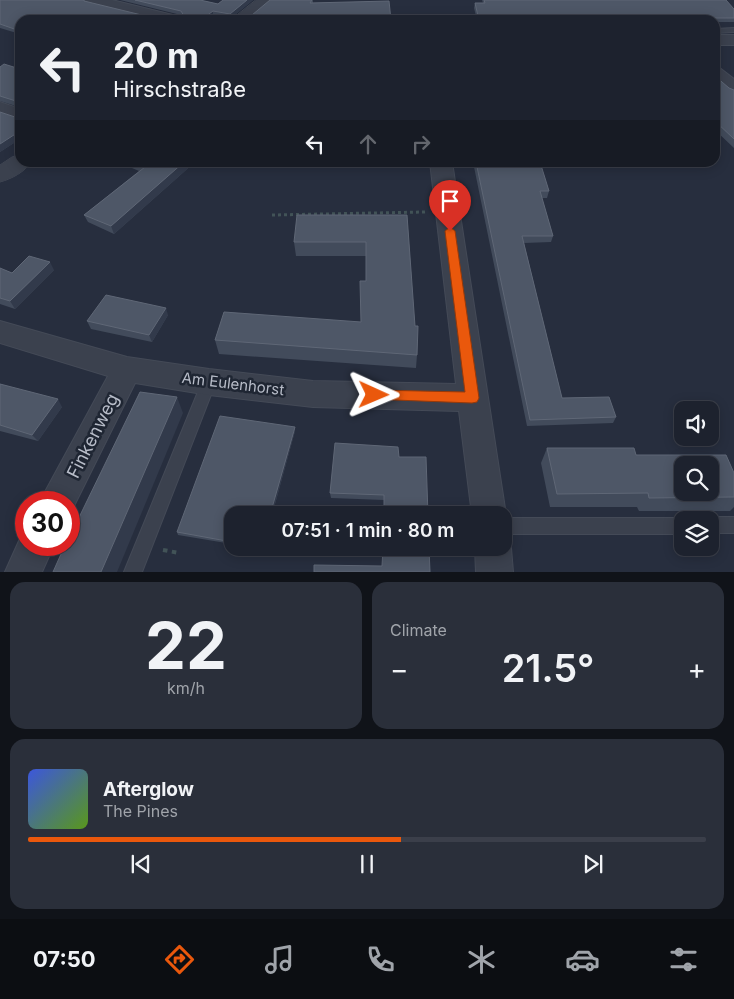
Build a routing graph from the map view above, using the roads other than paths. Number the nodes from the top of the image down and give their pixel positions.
1 (92, 0) edge
2 (267, 0) edge
3 (153, 15) edge
4 (247, 15) edge
5 (734, 30) edge
6 (720, 31) edge
7 (720, 40) edge
8 (734, 40) edge
9 (720, 77) edge
10 (734, 89) edge
11 (0, 108) edge
12 (15, 114) edge
13 (15, 165) edge
14 (442, 167) edge
15 (0, 175) edge
16 (0, 332) edge
17 (127, 369) junction
18 (209, 382) junction
19 (472, 398) junction
20 (64, 491) edge
21 (488, 506) edge
22 (734, 525) edge
23 (512, 526) edge
24 (674, 526) edge
25 (719, 526) edge
26 (31, 556) edge
27 (494, 556) edge
28 (23, 572) edge
29 (132, 572) edge
30 (495, 572) edge

1 - 3 street
2 - 4 street
5 - 6 lane
7 - 8 street
9 - 10 street
11 - 12 street
13 - 15 street
14 - 19 street
16 - 17 street, Am Eulenhorst
17 - 18 street, Am Eulenhorst
17 - 20 street, Finkenweg
18 - 19 street, Am Eulenhorst
18 - 29 lane
19 - 21 street
22 - 25 lane
23 - 24 lane
26 - 28 street
27 - 30 street

